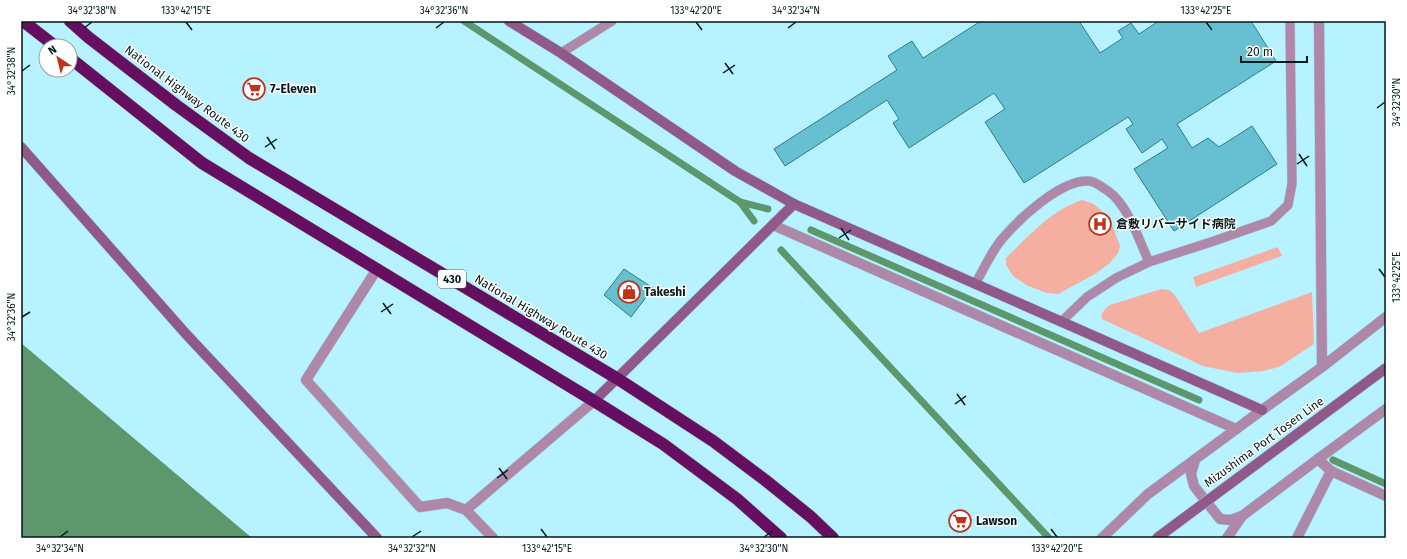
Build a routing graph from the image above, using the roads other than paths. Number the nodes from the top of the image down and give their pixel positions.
1 (23, 21) edge
2 (70, 21) edge
3 (509, 21) edge
4 (612, 21) edge
5 (1290, 21) edge
6 (1319, 21) edge
7 (45, 38) edge
8 (561, 53) junction
9 (78, 64) edge
10 (21, 148) edge
11 (794, 204) junction
12 (773, 225) junction
13 (1149, 262) junction
14 (377, 269) junction
15 (975, 284) junction
16 (1386, 317) edge
17 (1061, 322) junction
18 (1322, 366) junction
19 (1386, 368) edge
20 (618, 379) junction
21 (594, 401) junction
22 (1386, 409) edge
23 (1262, 410) junction
24 (1236, 429) junction
25 (1318, 458) junction
26 (1196, 460) junction
27 (1331, 471) junction
28 (1386, 496) edge
29 (466, 510) junction
30 (1242, 516) junction
31 (377, 538) edge
32 (493, 538) edge
33 (781, 538) edge
34 (832, 538) edge
35 (1102, 538) edge
36 (1157, 538) edge
37 (1227, 538) edge
38 (1297, 538) edge

1 - 7 highway
2 - 20 highway, National Highway Route 430 / 430
3 - 8 street
4 - 8 lane
5 - 13 lane
6 - 18 street
8 - 11 street
9 - 14 highway, 430
10 - 31 street
11 - 12 street
11 - 15 street
12 - 20 street
12 - 24 street
13 - 15 lane
13 - 17 lane
14 - 21 highway, 430
14 - 29 street
15 - 17 street
16 - 18 street
17 - 23 street
18 - 23 street
19 - 36 street, Mizushima Port Tosen Line, bridge
20 - 21 street
20 - 34 highway, National Highway Route 430 / 430
21 - 29 street
21 - 33 highway, 430
22 - 25 street
23 - 24 street
24 - 26 street
25 - 27 street
25 - 30 street
26 - 30 street
26 - 35 street
27 - 28 street
27 - 38 street
29 - 32 street
30 - 37 street

